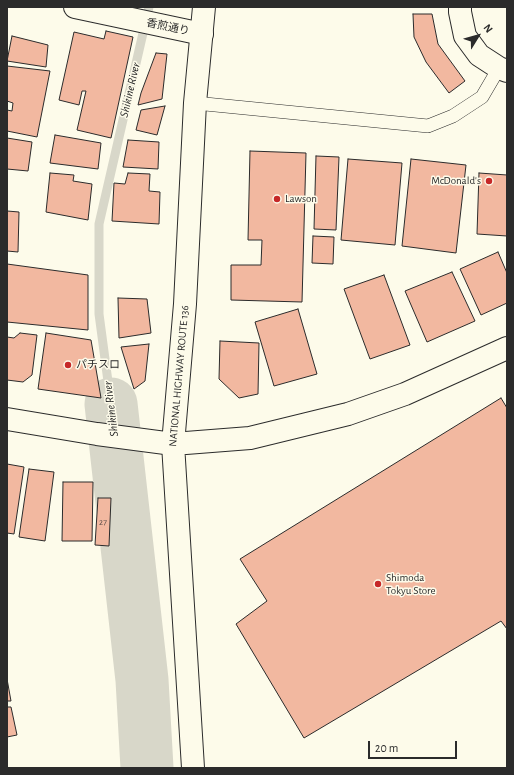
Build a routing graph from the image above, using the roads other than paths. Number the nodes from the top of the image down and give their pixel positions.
1 (75, 7) edge
2 (204, 7) edge
3 (460, 7) edge
4 (202, 34) junction
5 (503, 70) edge
6 (195, 103) junction
7 (507, 348) edge
8 (7, 419) edge
9 (173, 444) junction
10 (194, 768) edge

1 - 4 main road, 香煎通り
2 - 4 main road, NATIONAL HIGHWAY ROUTE 136
3 - 5 main road
4 - 6 main road, NATIONAL HIGHWAY ROUTE 136
5 - 6 lane
6 - 9 main road, NATIONAL HIGHWAY ROUTE 136
7 - 9 main road
8 - 9 main road
9 - 10 main road, NATIONAL HIGHWAY ROUTE 136

